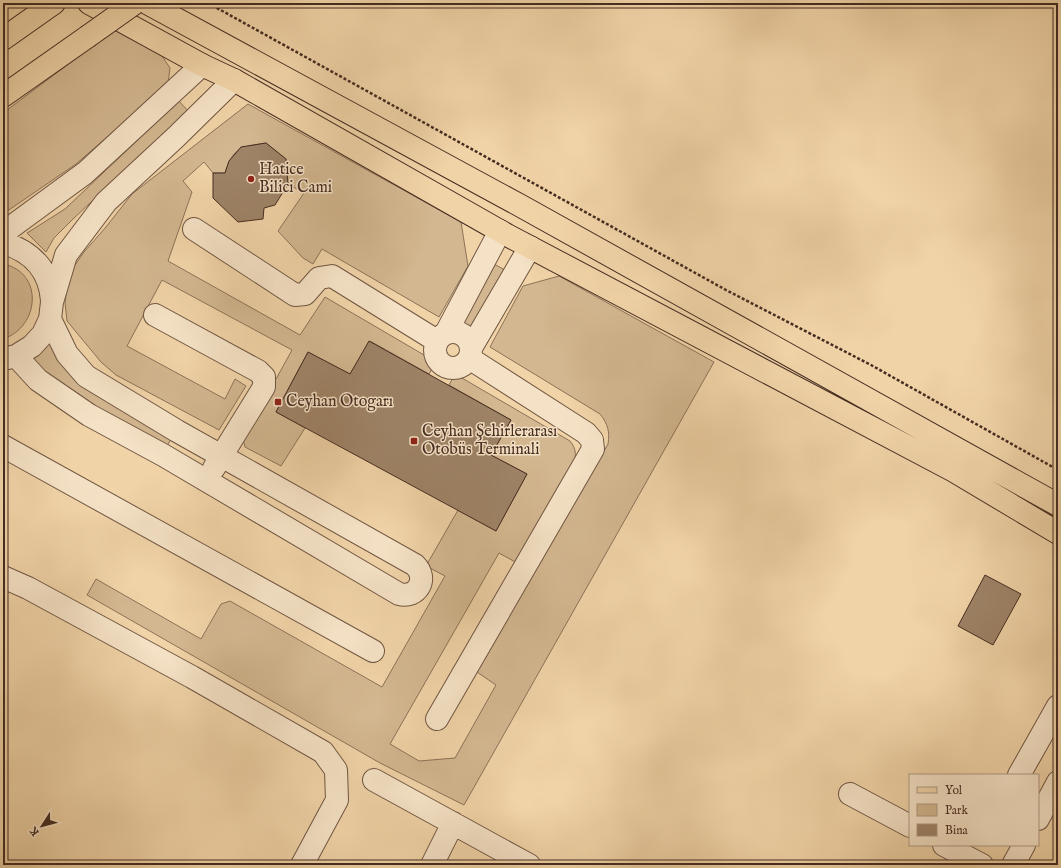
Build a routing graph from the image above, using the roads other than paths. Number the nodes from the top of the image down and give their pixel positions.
1 (88, 3) edge
2 (135, 3) edge
3 (147, 3) edge
4 (53, 4) edge
5 (3, 40) edge
6 (223, 44) junction
7 (254, 60) junction
8 (202, 65) junction
9 (234, 80) junction
10 (3, 96) edge
11 (514, 203) junction
12 (546, 221) junction
13 (194, 229) dead end
14 (500, 231) junction
15 (3, 233) edge
16 (3, 244) edge
17 (530, 247) junction
18 (51, 311) junction
19 (155, 315) dead end
20 (442, 337) junction
21 (470, 353) junction
22 (7, 360) edge
23 (3, 446) edge
24 (221, 456) junction
25 (206, 480) junction
26 (1058, 506) edge
27 (1058, 534) edge
28 (3, 577) edge
29 (373, 651) dead end
30 (1058, 706) edge
31 (436, 719) dead end
32 (1020, 774) edge
33 (374, 780) dead end
34 (1058, 782) edge
35 (850, 794) dead end
36 (1039, 817) edge
37 (453, 823) junction
38 (909, 825) edge
39 (946, 846) edge
40 (1023, 846) edge
41 (975, 859) edge
42 (302, 865) edge
43 (432, 865) edge
44 (529, 865) edge
45 (1013, 865) edge

1 - 8 main road
2 - 10 main road, bridge
3 - 6 main road
4 - 5 main road
6 - 7 main road
6 - 8 main road
7 - 9 main road
7 - 11 main road
8 - 9 main road
8 - 15 street
9 - 14 main road
9 - 18 street
11 - 12 main road
11 - 14 main road
12 - 17 main road
12 - 26 main road
13 - 20 street
14 - 17 main road
14 - 20 street
16 - 18 street
17 - 21 street
17 - 27 main road
18 - 22 street
18 - 24 street
19 - 24 street
20 - 21 street
20 - 21 street
21 - 31 street
22 - 25 street
23 - 29 street
24 - 25 street
24 - 25 street
28 - 42 street
30 - 32 street
33 - 37 street
34 - 36 street
35 - 38 street
37 - 43 street
37 - 44 street
39 - 41 street
40 - 45 street

